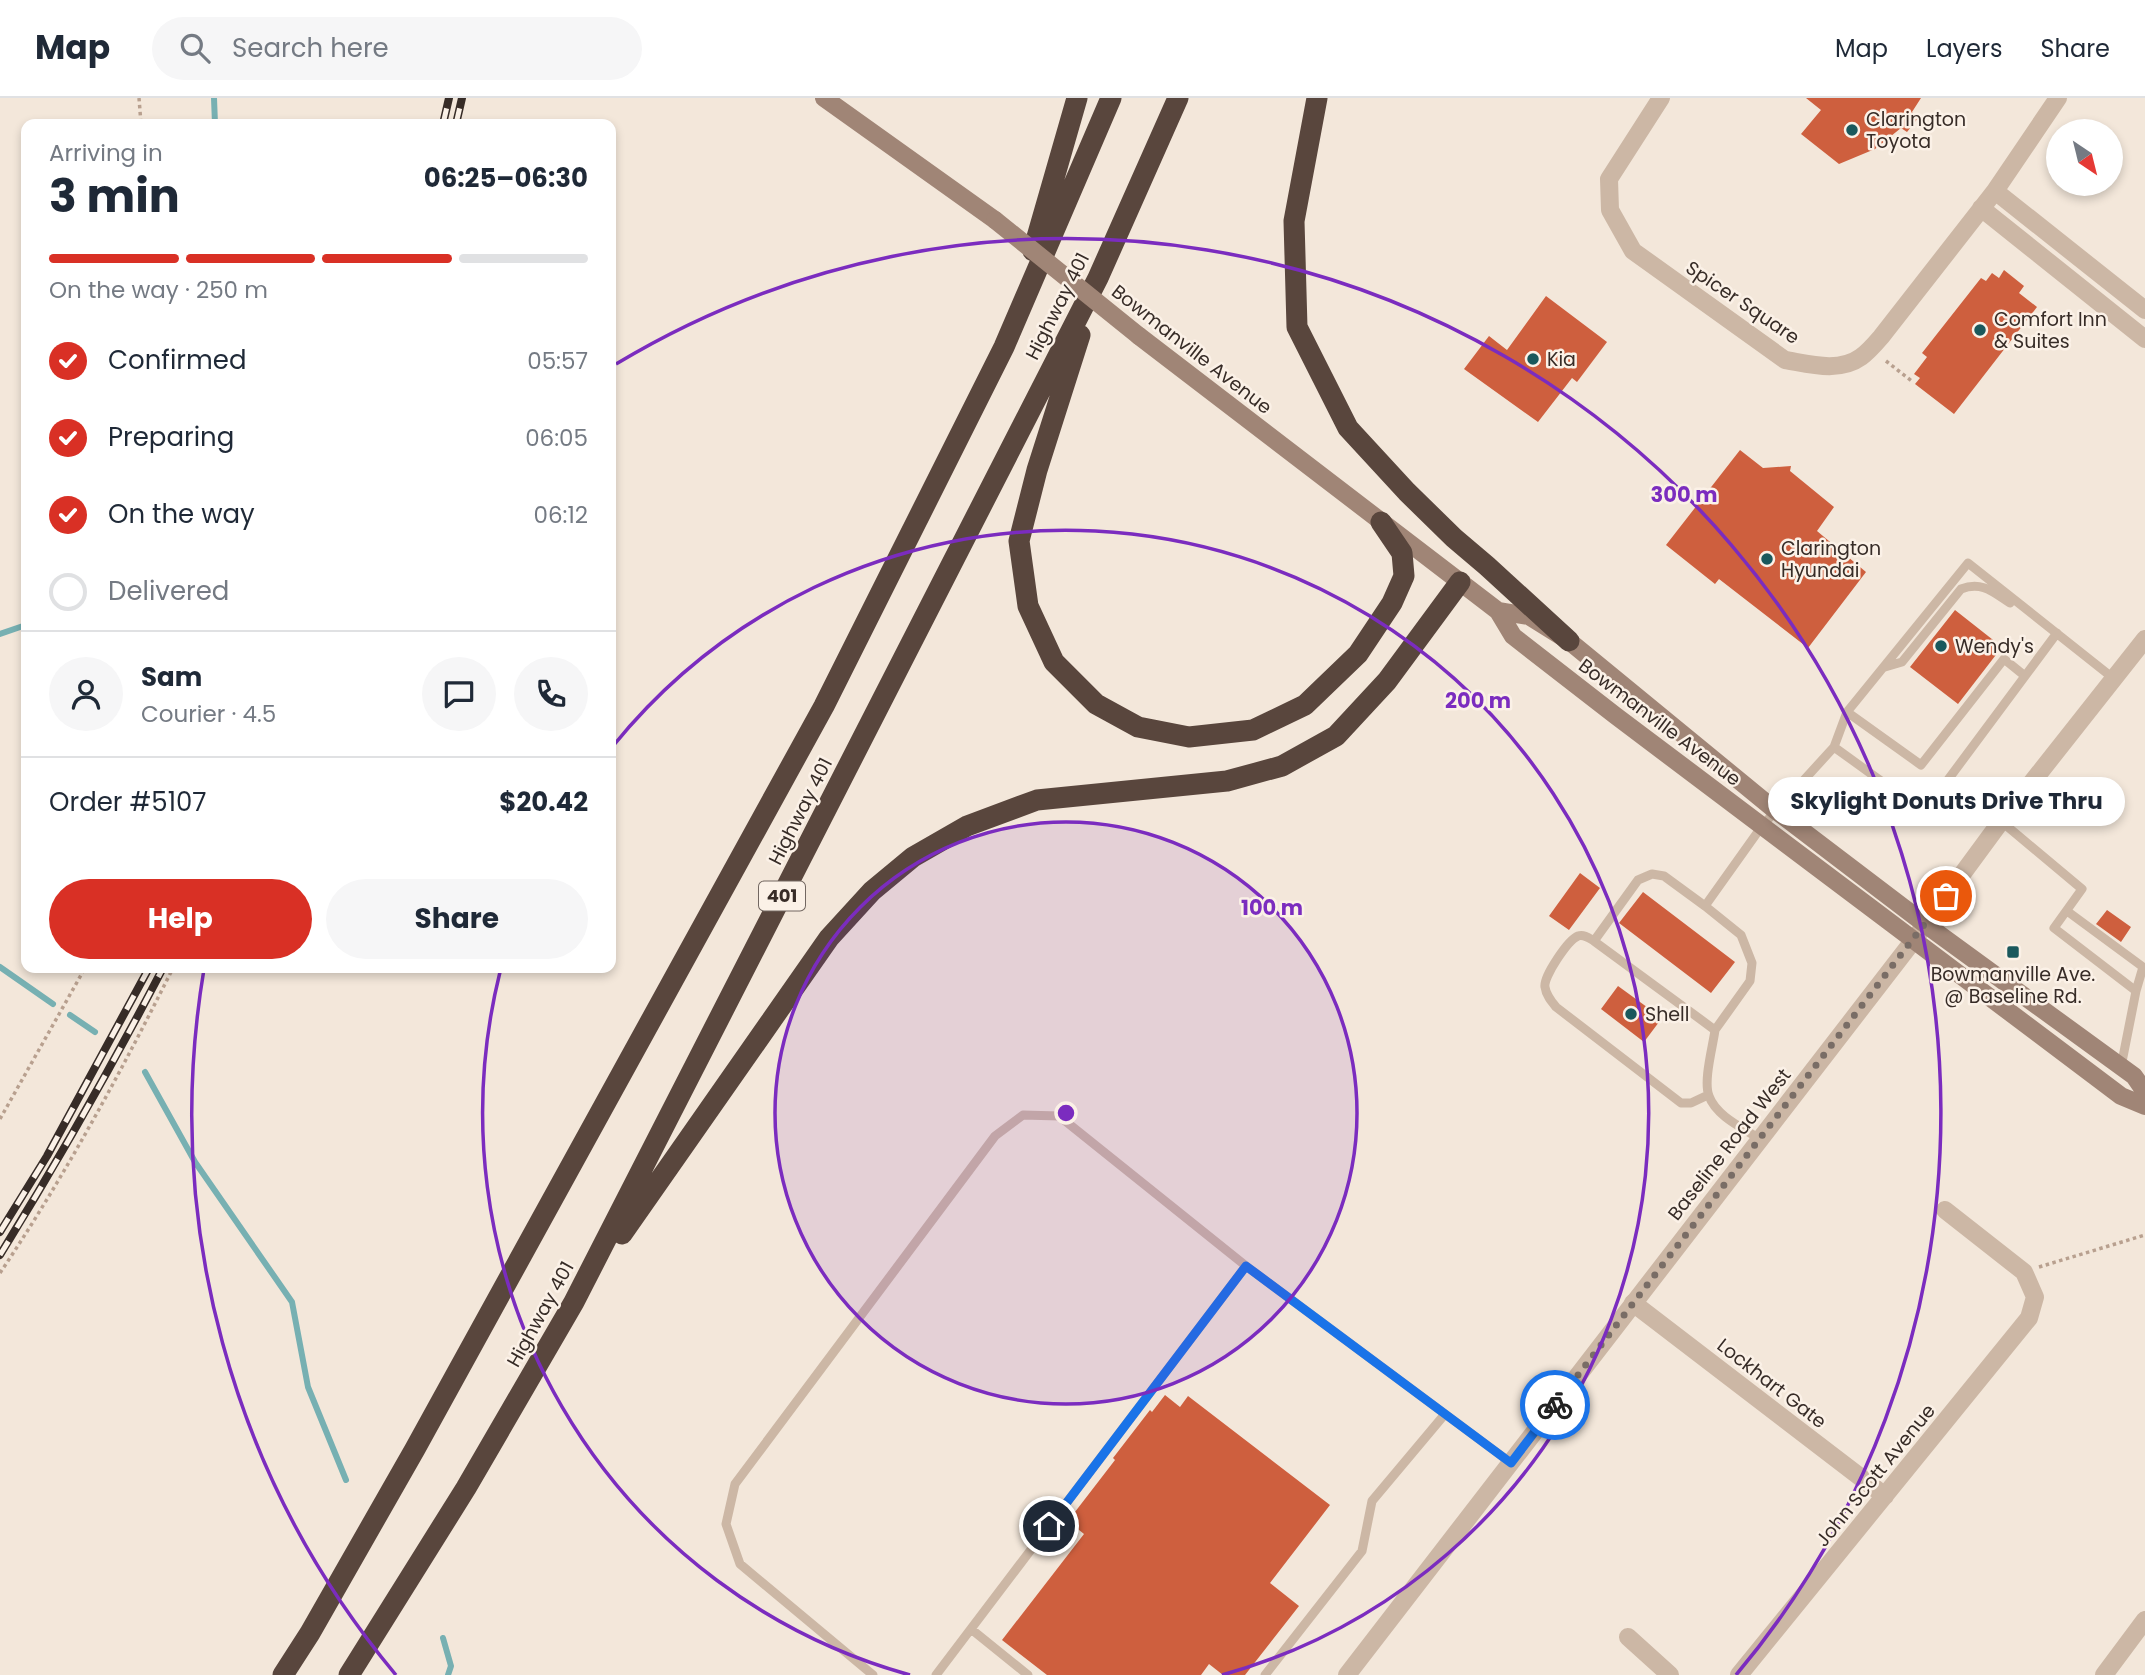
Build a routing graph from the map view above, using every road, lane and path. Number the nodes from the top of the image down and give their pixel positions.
1 (139, 98) edge
2 (824, 98) edge
3 (1077, 98) edge
4 (1111, 98) edge
5 (1178, 98) edge
6 (1317, 98) edge
7 (1661, 98) edge
8 (2058, 98) edge
9 (141, 119) edge
10 (1995, 191) junction
11 (1981, 208) junction
12 (1098, 278) junction
13 (2145, 310) edge
14 (2145, 339) edge
15 (1004, 347) junction
16 (1886, 361) dead end
17 (1913, 382) dead end
18 (1381, 522) junction
19 (1460, 582) junction
20 (1498, 611) junction
21 (2033, 615) junction
22 (2057, 633) junction
23 (2145, 639) edge
24 (1569, 641) junction
25 (1885, 667) junction
26 (2025, 676) junction
27 (2113, 678) junction
28 (1847, 712) junction
29 (1834, 747) junction
30 (1775, 810) junction
31 (2001, 822) junction
32 (1762, 826) junction
33 (1706, 906) junction
34 (2067, 911) junction
35 (1925, 924) junction
36 (1594, 941) junction
37 (1913, 941) junction
38 (82, 973) edge
39 (170, 973) edge
40 (2136, 991) junction
41 (1715, 1030) junction
42 (2121, 1067) junction
43 (2145, 1092) edge
44 (1709, 1095) junction
45 (2145, 1106) edge
46 (0, 1119) edge
47 (1760, 1139) junction
48 (1945, 1210) dead end
49 (2145, 1235) edge
50 (1246, 1266) junction
51 (2024, 1272) junction
52 (0, 1273) edge
53 (574, 1302) junction
54 (1633, 1303) junction
55 (1445, 1414) junction
56 (1511, 1463) junction
57 (1885, 1496) junction
58 (2145, 1620) edge
59 (971, 1629) junction
60 (1628, 1637) dead end
61 (283, 1675) edge
62 (349, 1675) edge
63 (873, 1675) edge
64 (936, 1675) edge
65 (1028, 1675) edge
66 (1265, 1675) edge
67 (1347, 1675) edge
68 (1670, 1675) edge
69 (1739, 1675) edge
70 (2104, 1675) edge

1 - 9 path
2 - 18 main road, Bowmanville Avenue, bridge
3 - 15 highway
4 - 15 highway, Highway 401 / 401
5 - 12 highway, Highway 401 / 401
6 - 24 highway
7 - 11 street, Spicer Square
8 - 10 street, Spicer Square
10 - 11 street, Spicer Square
10 - 13 street
11 - 14 street
12 - 18 highway
12 - 53 highway, Highway 401 / 401
15 - 61 highway, Highway 401 / 401
16 - 17 path
18 - 19 main road, Bowmanville Avenue
19 - 20 main road, Bowmanville Avenue
19 - 53 highway
20 - 24 main road, Bowmanville Avenue
20 - 32 main road, Bowmanville Avenue
21 - 22 lane
21 - 25 lane
21 - 25 lane
22 - 26 lane
22 - 27 lane
23 - 27 street, Baseline Road West
24 - 30 main road, Bowmanville Avenue
25 - 28 lane
26 - 28 lane
26 - 29 lane
27 - 31 street, Baseline Road West
28 - 29 lane
29 - 30 lane
30 - 32 lane
30 - 35 main road, Bowmanville Avenue
31 - 34 lane
31 - 35 street, Baseline Road West
32 - 33 lane
32 - 37 main road, Bowmanville Avenue
33 - 36 lane
33 - 41 lane
34 - 40 lane
34 - 40 lane
35 - 37 street, Baseline Road West
35 - 42 main road, Bowmanville Avenue
36 - 41 lane
36 - 44 lane
37 - 45 main road, Bowmanville Avenue
37 - 47 street, Baseline Road West
38 - 46 path
39 - 52 path
40 - 42 lane
41 - 44 lane
42 - 43 main road, Bowmanville Avenue
44 - 47 lane
47 - 54 street, Baseline Road West
48 - 51 street
49 - 51 path
50 - 55 lane
50 - 59 lane
50 - 63 lane
51 - 57 street, John Scott Avenue
53 - 62 highway, Highway 401 / 401
54 - 56 street, Baseline Road West
54 - 57 street, Lockhart Gate
55 - 56 lane
55 - 66 lane
56 - 67 street, Baseline Road West
57 - 69 street, John Scott Avenue
58 - 70 street
59 - 64 lane
59 - 65 lane
60 - 68 street

